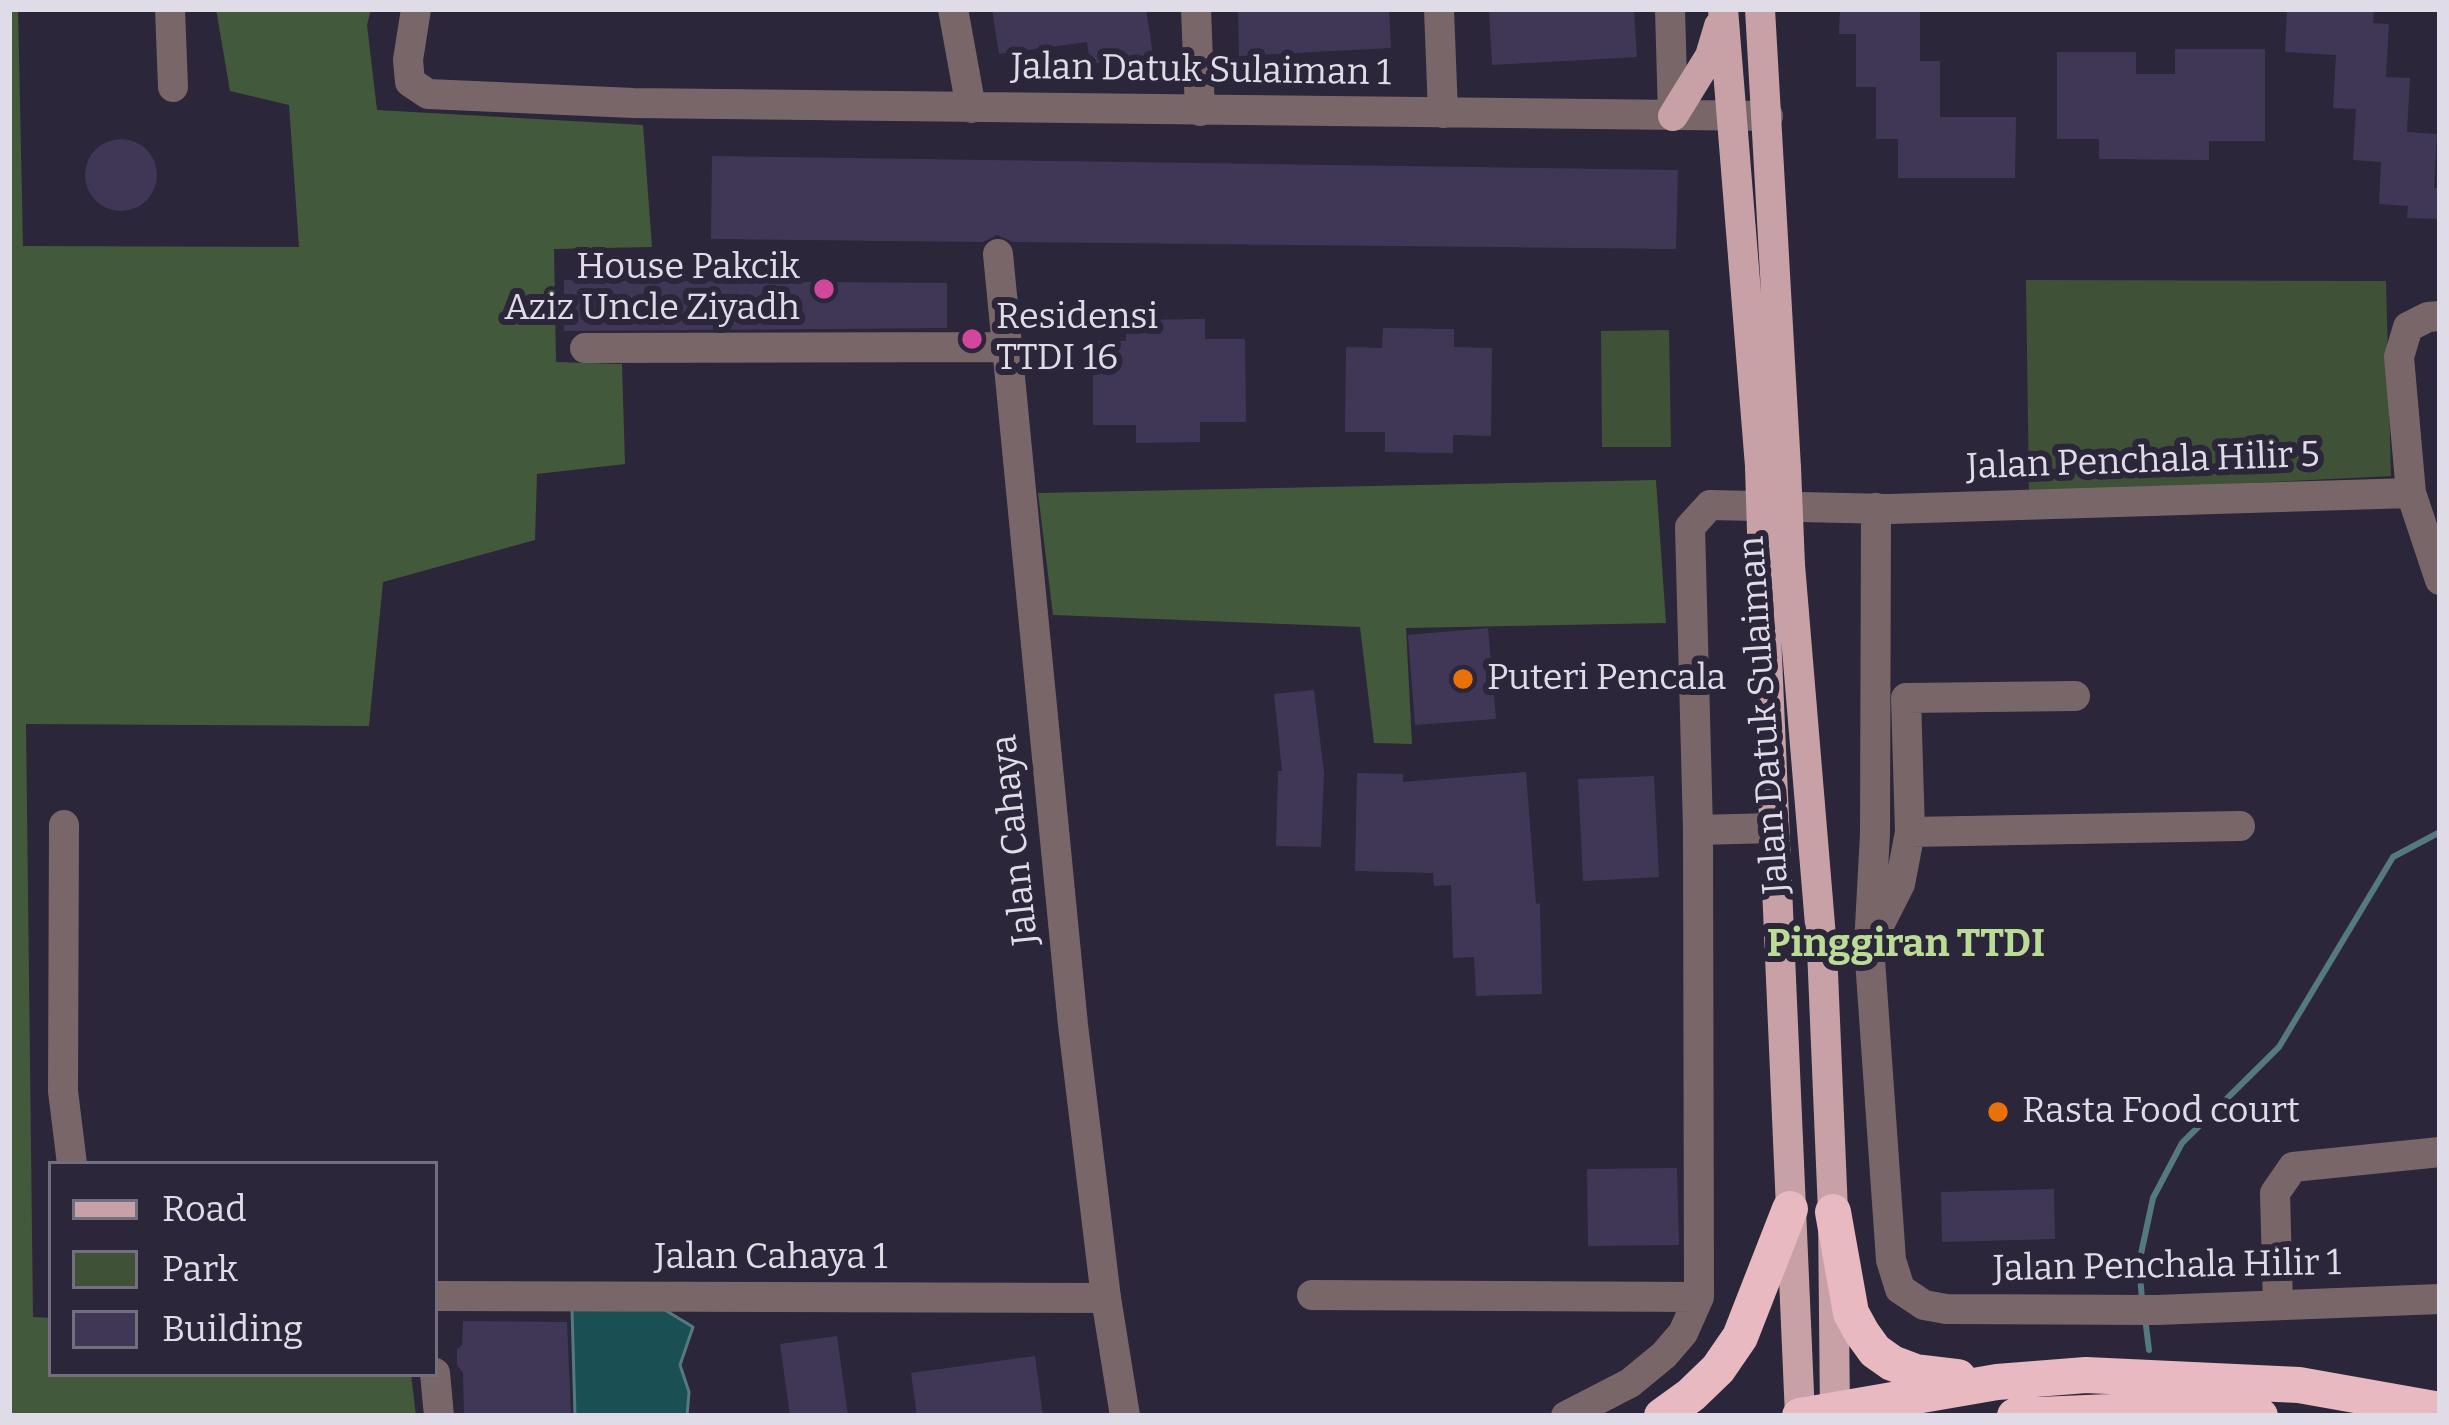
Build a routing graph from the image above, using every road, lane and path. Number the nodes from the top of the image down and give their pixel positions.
1 (170, 9) edge
2 (416, 9) edge
3 (953, 9) edge
4 (1196, 9) edge
5 (1439, 9) edge
6 (1670, 9) edge
7 (1760, 9) edge
8 (1723, 10) edge
9 (172, 87) dead end
10 (971, 108) junction
11 (1200, 111) junction
12 (1443, 113) junction
13 (1673, 116) junction
14 (1731, 116) junction
15 (1768, 116) junction
16 (998, 254) dead end
17 (2440, 316) edge
18 (1007, 346) junction
19 (585, 348) dead end
20 (1773, 467) junction
21 (2411, 493) junction
22 (1876, 508) junction
23 (2437, 562) edge
24 (1777, 565) junction
25 (2075, 696) dead end
26 (64, 825) dead end
27 (2240, 826) dead end
28 (1774, 828) junction
29 (1698, 830) junction
30 (1910, 832) junction
31 (1869, 945) junction
32 (1822, 949) junction
33 (2440, 1152) edge
34 (72, 1161) edge
35 (1790, 1209) junction
36 (1833, 1213) junction
37 (1312, 1295) dead end
38 (438, 1296) edge
39 (1700, 1297) junction
40 (1106, 1298) junction
41 (2440, 1299) edge
42 (2278, 1304) junction
43 (435, 1377) edge
44 (1997, 1382) junction
45 (1946, 1390) junction
46 (2440, 1409) edge
47 (1823, 1413) edge
48 (439, 1416) edge
49 (1125, 1416) edge
50 (1566, 1416) edge
51 (1661, 1416) edge
52 (1905, 1416) edge
53 (2014, 1416) edge
54 (2260, 1416) edge

1 - 9 street
2 - 10 street, Jalan Datuk Sulaiman 1
3 - 10 street
4 - 11 street
5 - 12 street
6 - 13 street
7 - 15 main road, Jalan Datuk Sulaiman
8 - 13 main road
8 - 14 main road, Jalan Datuk Sulaiman
10 - 11 street, Jalan Datuk Sulaiman 1
11 - 12 street, Jalan Datuk Sulaiman 1
12 - 13 street, Jalan Datuk Sulaiman 1
13 - 14 street, Jalan Datuk Sulaiman 1
14 - 15 street, Jalan Datuk Sulaiman 1
14 - 20 main road, Jalan Datuk Sulaiman
15 - 20 main road, Jalan Datuk Sulaiman
16 - 18 street, Jalan Cahaya
17 - 21 street
18 - 19 street
18 - 40 street, Jalan Cahaya
20 - 24 main road, Jalan Datuk Sulaiman, bridge
21 - 22 street, Jalan Penchala Hilir 5
21 - 23 street
22 - 29 street
22 - 31 street
24 - 28 main road, Jalan Datuk Sulaiman
24 - 32 main road, Jalan Datuk Sulaiman
25 - 30 street
26 - 34 street
27 - 30 street
28 - 29 street
28 - 35 main road, Jalan Datuk Sulaiman
29 - 39 street
30 - 31 street
31 - 32 street
31 - 42 street, Jalan Penchala Hilir 1
32 - 36 main road, Jalan Datuk Sulaiman
33 - 42 street
35 - 47 main road, Jalan Datuk Sulaiman
35 - 51 highway
36 - 44 highway
36 - 47 main road, Jalan Datuk Sulaiman
37 - 39 street
38 - 40 street, Jalan Cahaya 1
39 - 50 street
40 - 49 street, Jalan Cahaya
41 - 42 street, Jalan Penchala Hilir 1
43 - 48 street
44 - 45 highway
44 - 46 highway
45 - 47 highway
45 - 52 highway
53 - 54 highway

